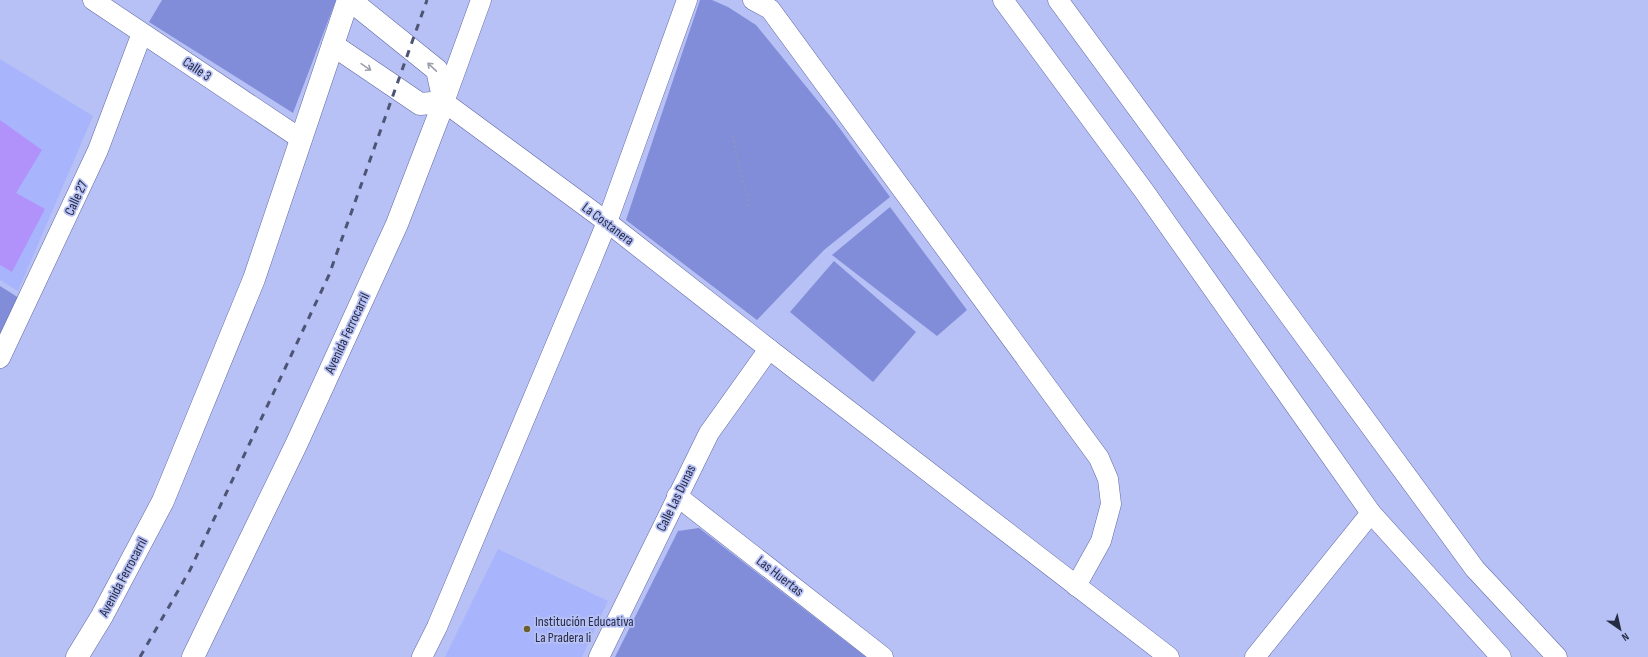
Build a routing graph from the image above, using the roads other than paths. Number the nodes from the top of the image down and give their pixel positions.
1 (93, 0) edge
2 (349, 0) edge
3 (481, 0) edge
4 (687, 0) edge
5 (753, 0) edge
6 (1002, 0) edge
7 (1058, 0) edge
8 (142, 33) junction
9 (333, 45) junction
10 (444, 102) junction
11 (301, 139) junction
12 (606, 222) junction
13 (769, 349) junction
14 (0, 358) edge
15 (677, 496) junction
16 (1371, 513) junction
17 (1076, 586) junction
18 (77, 657) edge
19 (193, 657) edge
20 (422, 657) edge
21 (599, 657) edge
22 (883, 657) edge
23 (1169, 657) edge
24 (1255, 657) edge
25 (1501, 657) edge
26 (1556, 657) edge

1 - 8 street, Calle 3
2 - 9 street, Avenida Ferrocarril
10 -> 2 street
3 - 10 street, Avenida Ferrocarril
4 - 12 street
5 - 17 street
6 - 16 street
7 - 26 street
8 - 11 street, Calle 3
8 - 14 street, Calle 27
9 -> 10 street
9 - 11 street, Avenida Ferrocarril
10 - 12 street, La Costanera
10 - 19 street, Avenida Ferrocarril
11 - 18 street, Avenida Ferrocarril
12 - 13 street, La Costanera
12 - 20 street
13 - 15 street, Calle Las Dunas
13 - 17 street, La Costanera
15 - 21 street, Calle Las Dunas
15 - 22 street, Las Huertas
16 - 24 street
16 - 25 street
17 - 23 street, La Costanera

